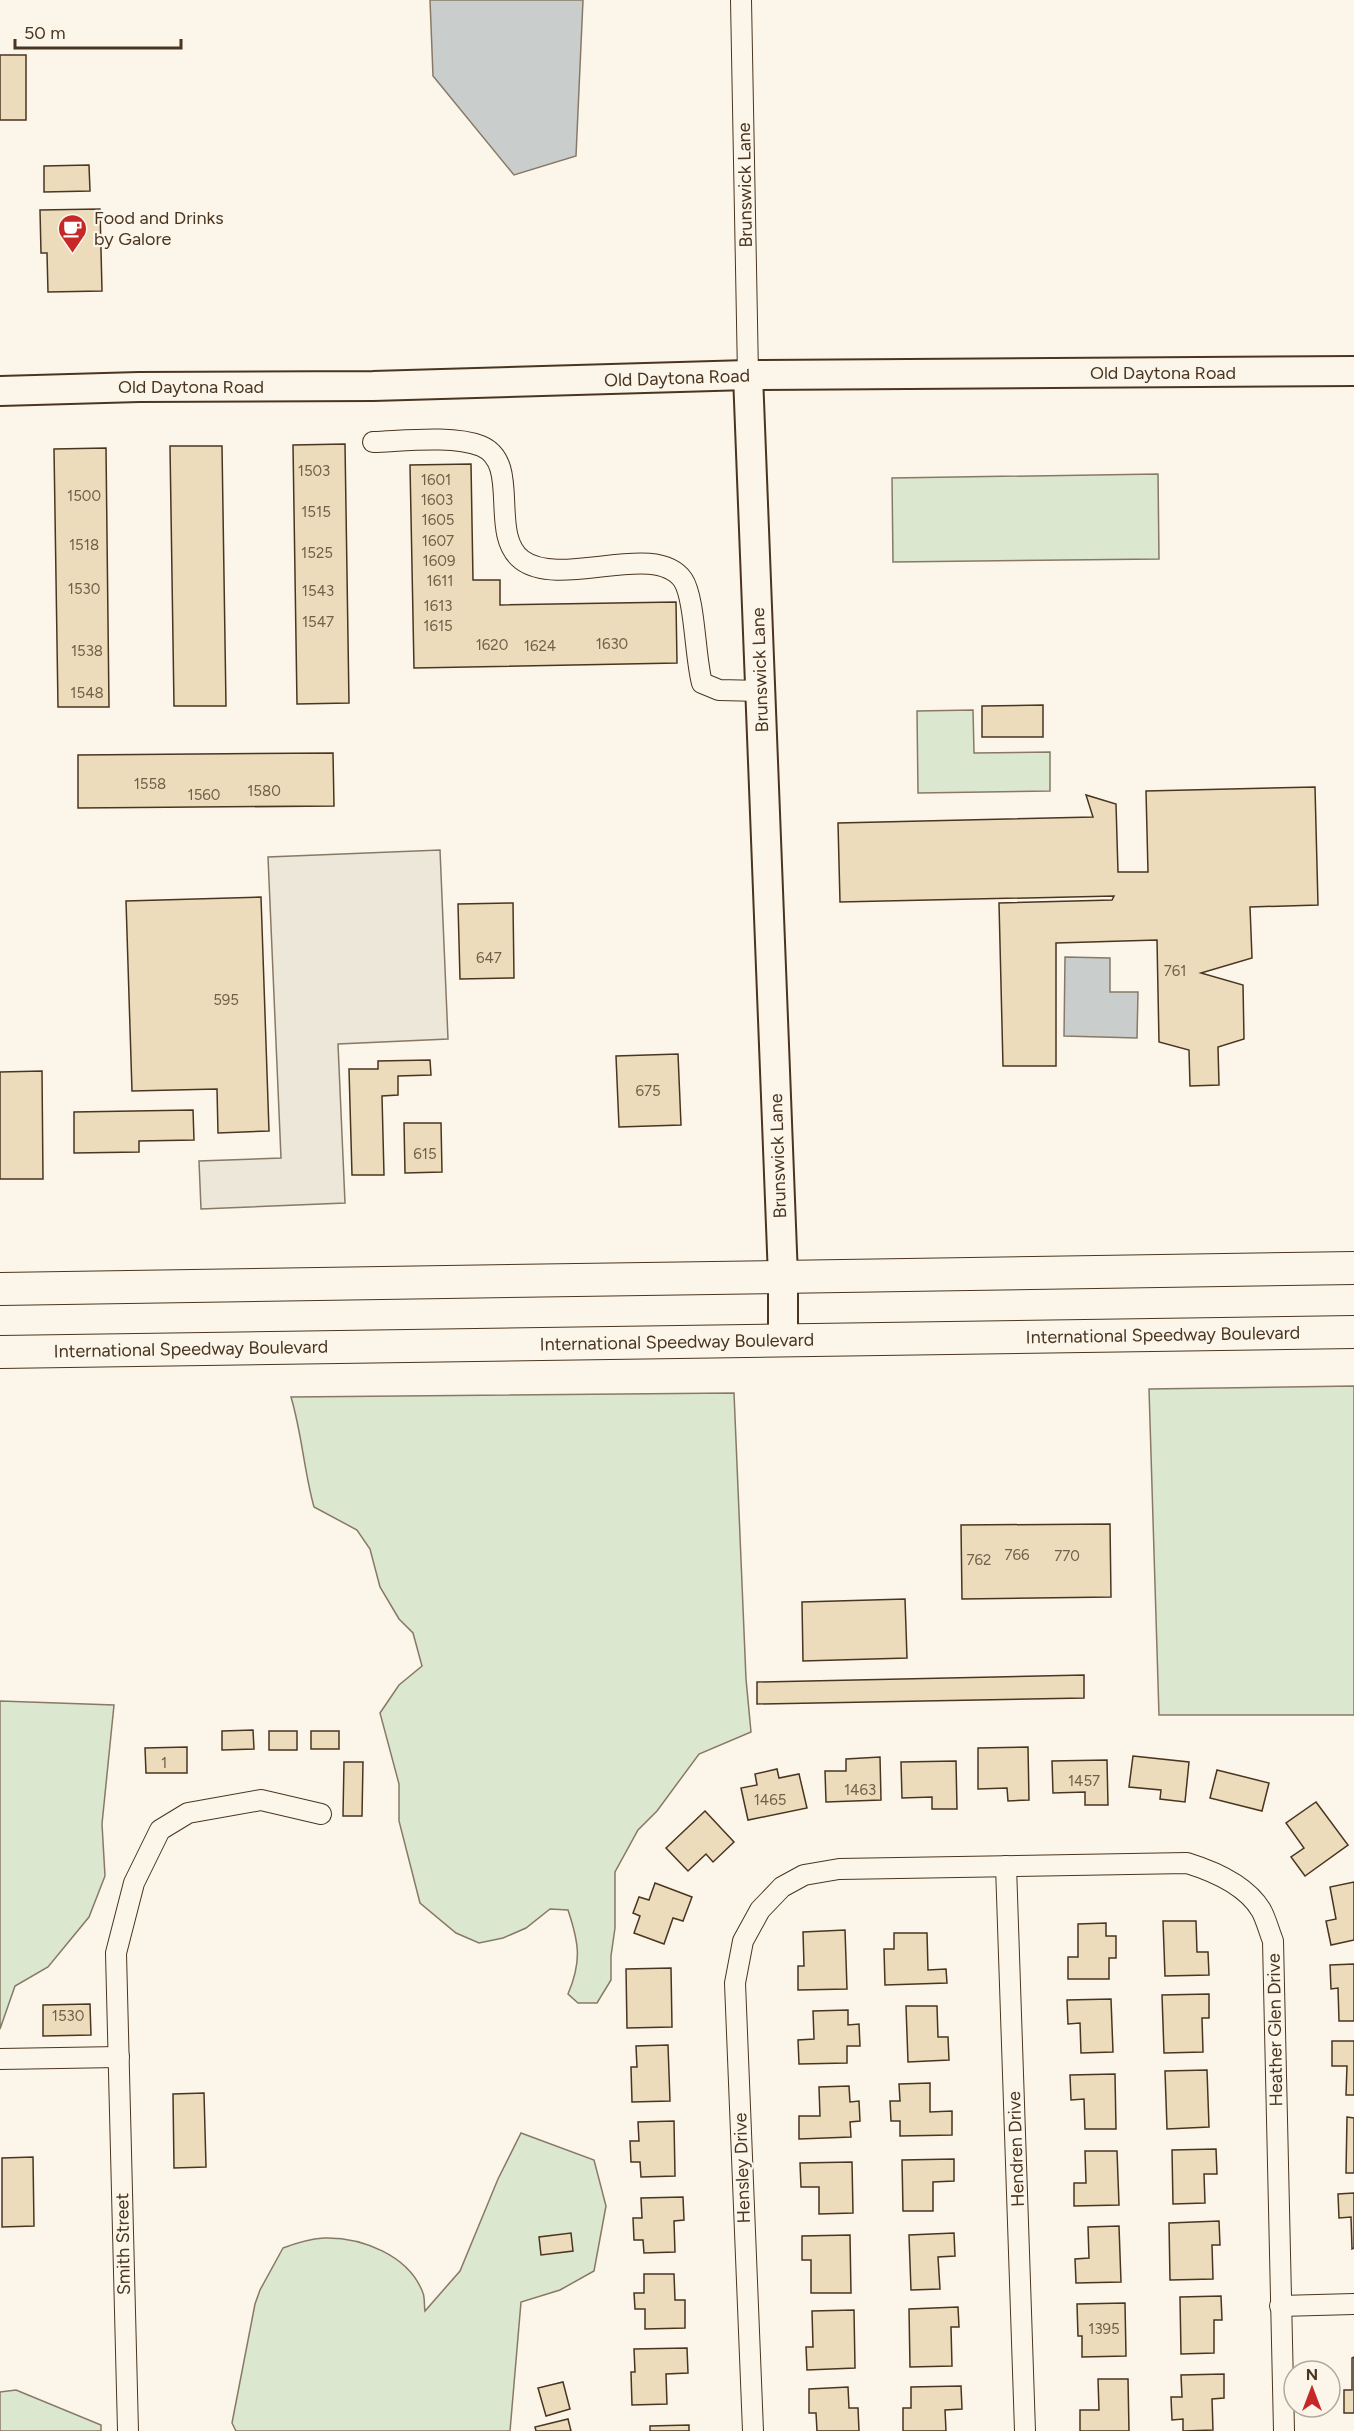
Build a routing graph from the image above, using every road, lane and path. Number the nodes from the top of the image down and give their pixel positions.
1 (741, 0) edge
2 (1354, 371) edge
3 (748, 375) junction
4 (0, 391) edge
5 (373, 442) dead end
6 (761, 691) junction
7 (1354, 1268) edge
8 (783, 1277) junction
9 (0, 1289) edge
10 (1350, 1330) edge
11 (783, 1341) junction
12 (0, 1352) edge
13 (321, 1814) dead end
14 (1006, 1866) junction
15 (760, 1910) joint
16 (119, 2057) junction
17 (0, 2058) edge
18 (1354, 2304) edge
19 (1280, 2306) junction
20 (128, 2431) edge
21 (753, 2431) edge
22 (1025, 2431) edge
23 (1284, 2431) edge

1 - 3 street, Brunswick Lane
2 - 3 street, Old Daytona Road
3 - 4 street, Old Daytona Road
3 - 6 street, Brunswick Lane
5 - 6 street
6 - 8 street, Brunswick Lane
7 - 8 main road
8 - 9 main road
8 - 11 street, Brunswick Lane
10 - 11 main road, International Speedway Boulevard
11 - 12 main road, International Speedway Boulevard
13 - 16 street, Smith Street
14 - 15 street, Heather Glen Drive
14 - 19 street, Heather Glen Drive
14 - 22 street, Hendren Drive
15 - 21 street, Hensley Drive
16 - 17 street
16 - 20 street, Smith Street
18 - 19 street
19 - 23 street, Heather Glen Drive

